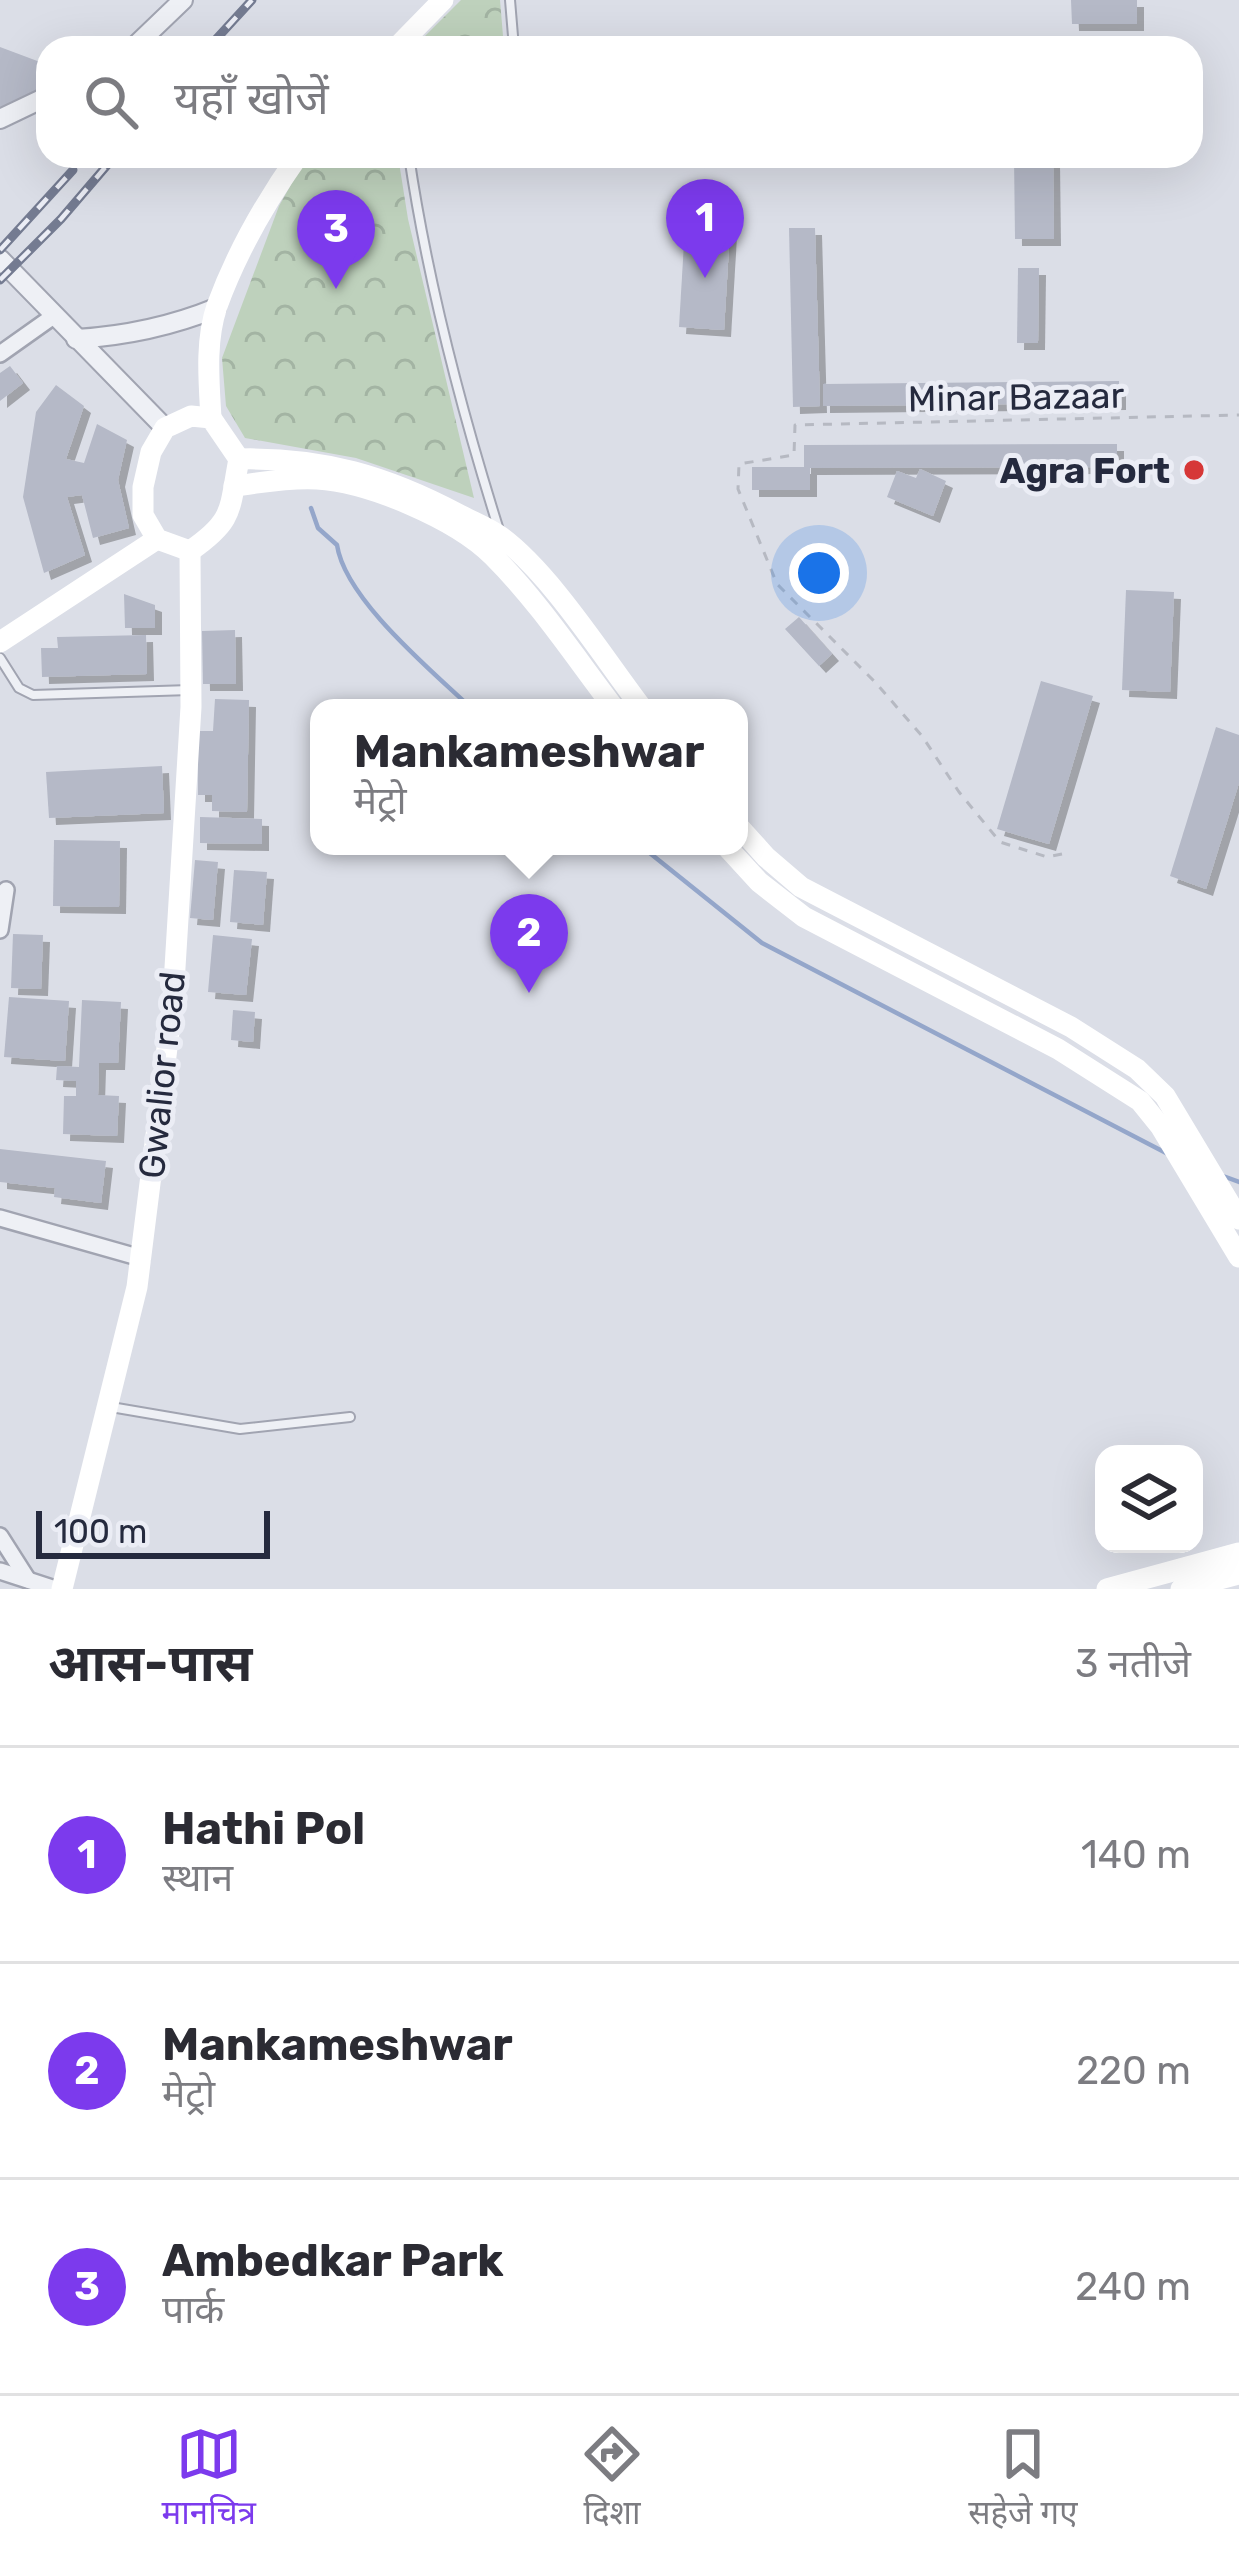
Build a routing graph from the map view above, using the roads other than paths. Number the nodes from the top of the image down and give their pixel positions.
1 (183, 0) edge
2 (443, 0) edge
3 (510, 0) edge
4 (146, 36) edge
5 (408, 36) edge
6 (513, 36) edge
7 (36, 102) edge
8 (0, 119) edge
9 (291, 168) edge
10 (411, 168) edge
11 (0, 259) edge
12 (216, 308) junction
13 (55, 315) junction
14 (76, 339) junction
15 (0, 354) edge
16 (211, 418) junction
17 (165, 428) junction
18 (239, 459) junction
19 (234, 486) junction
20 (501, 537) junction
21 (157, 539) junction
22 (190, 551) junction
23 (0, 642) edge
24 (0, 658) edge
25 (191, 690) junction
26 (607, 699) edge
27 (636, 699) edge
28 (748, 839) edge
29 (739, 855) edge
30 (777, 882) junction
31 (6, 890) dead end
32 (0, 930) edge
33 (1070, 1027) junction
34 (1058, 1049) junction
35 (1171, 1126) junction
36 (1214, 1196) junction
37 (0, 1218) edge
38 (1239, 1219) edge
39 (1239, 1257) edge
40 (141, 1258) junction
41 (109, 1406) junction
42 (350, 1417) dead end
43 (0, 1536) edge
44 (1239, 1553) edge
45 (0, 1571) edge
46 (1239, 1574) edge
47 (28, 1580) junction
48 (58, 1589) edge
49 (1107, 1589) edge
50 (1181, 1589) edge

1 - 4 street
2 - 5 main road
3 - 6 lane
7 - 8 street
9 - 12 main road
10 - 20 lane
11 - 13 street
12 - 14 street
12 - 16 main road
13 - 14 street
13 - 15 street
14 - 17 street
16 - 17 main road
16 - 18 main road
17 - 21 main road
18 - 19 main road
18 - 20 main road
19 - 22 main road
19 - 26 main road
20 - 27 main road
21 - 22 main road
21 - 23 main road
22 - 25 main road, Gwalior road
24 - 25 lane
25 - 40 main road, Gwalior road
28 - 30 main road
29 - 30 main road
30 - 33 main road
30 - 34 main road
31 - 32 street
33 - 34 main road
33 - 35 main road
34 - 35 main road
35 - 36 main road
36 - 38 main road
36 - 39 main road
37 - 40 street
40 - 41 main road, Gwalior road
41 - 42 lane
41 - 48 main road, Gwalior road
43 - 47 street
44 - 49 main road
45 - 47 street
46 - 50 main road
47 - 48 street

